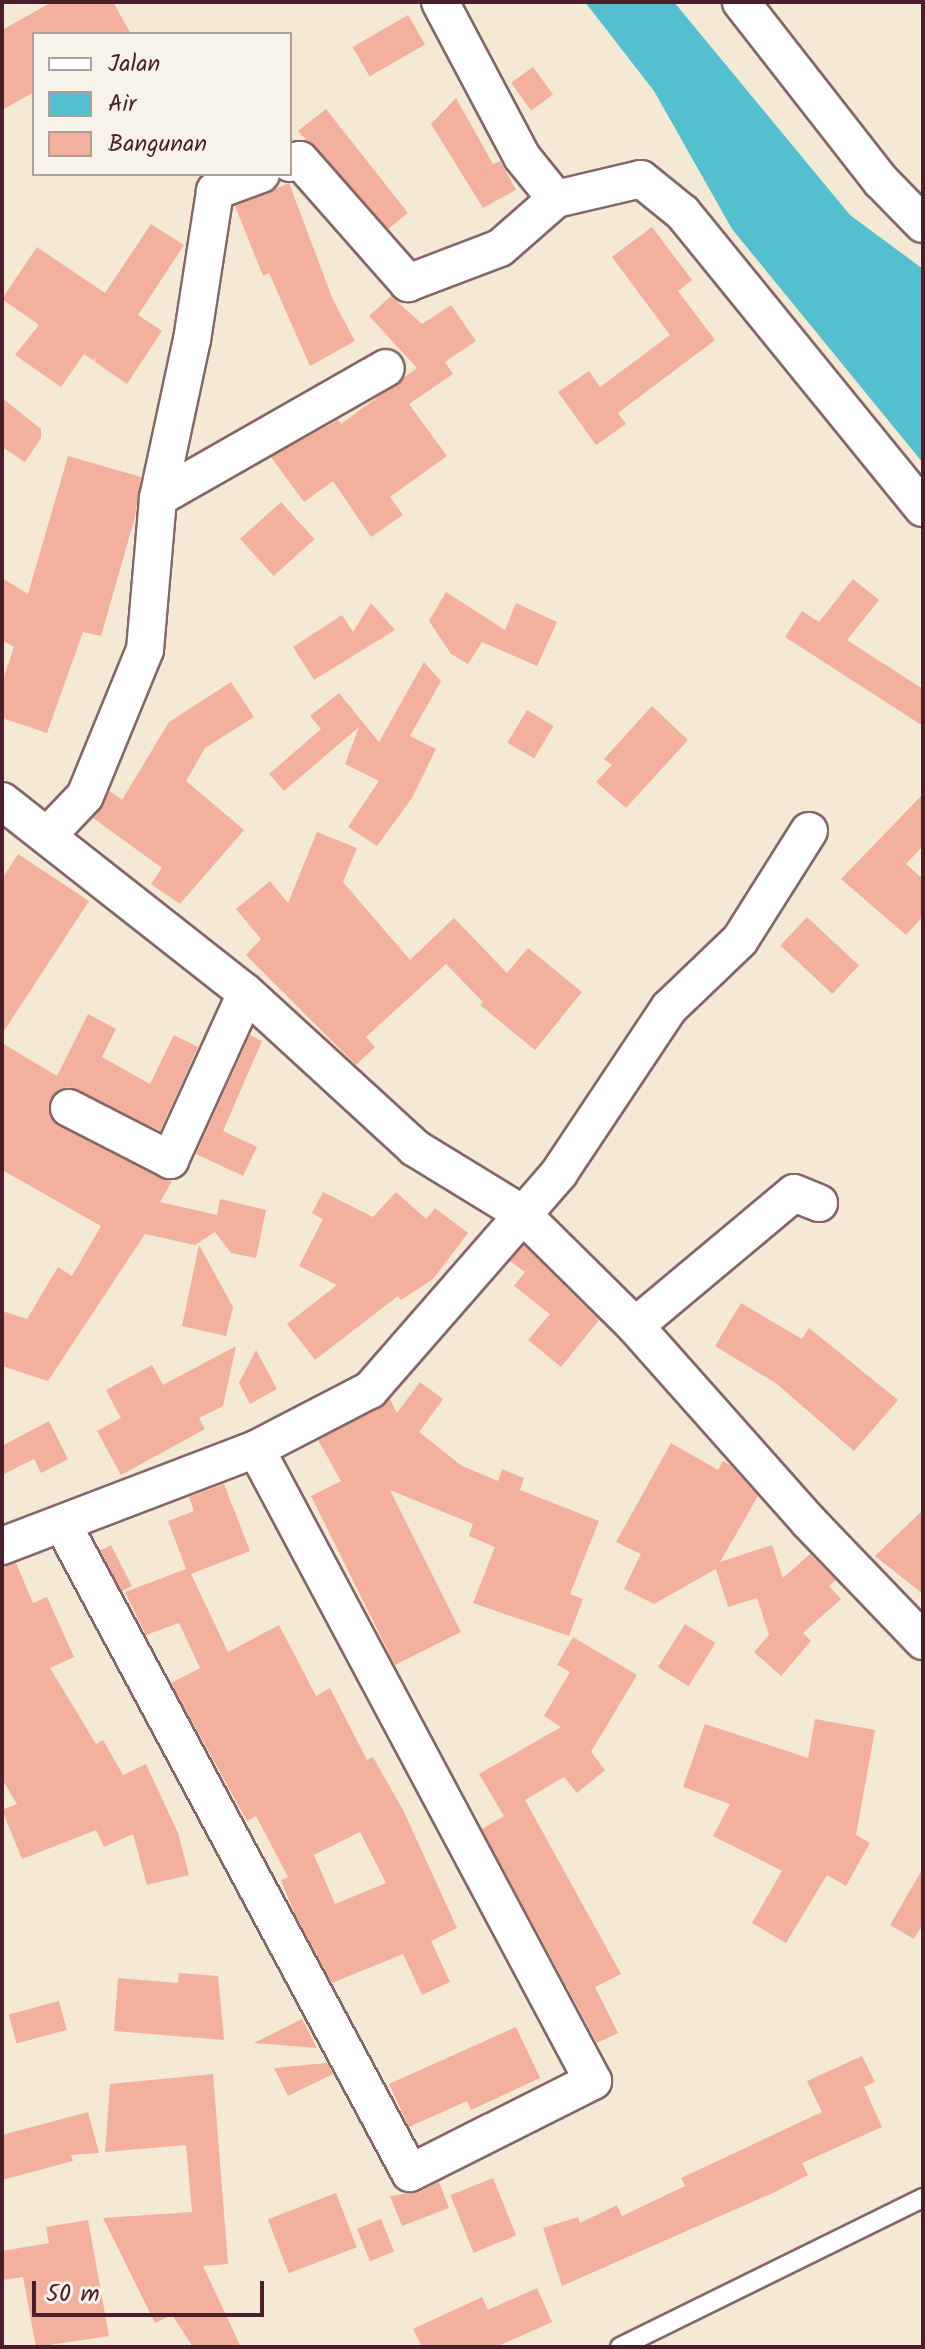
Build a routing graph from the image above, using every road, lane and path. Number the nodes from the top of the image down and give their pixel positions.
1 (440, 2) edge
2 (741, 2) edge
3 (292, 162) edge
4 (256, 176) edge
5 (556, 199) junction
6 (923, 224) edge
7 (386, 368) dead end
8 (158, 498) junction
9 (923, 508) edge
10 (2, 801) edge
11 (809, 831) dead end
12 (47, 836) junction
13 (246, 993) junction
14 (69, 1108) dead end
15 (819, 1203) dead end
16 (521, 1213) junction
17 (635, 1326) junction
18 (256, 1449) junction
19 (63, 1525) junction
20 (2, 1546) edge
21 (923, 1641) edge
22 (923, 2198) edge
23 (620, 2347) edge

1 - 5 street
2 - 6 street
3 - 5 street
4 - 8 street
5 - 9 street
7 - 8 street
8 - 12 street
10 - 12 street
11 - 16 street
12 - 13 street
13 - 14 street
13 - 16 street
15 - 17 street
16 - 17 street
16 - 18 street
17 - 21 street
18 - 19 street
18 - 19 street
19 - 20 street
22 - 23 lane

